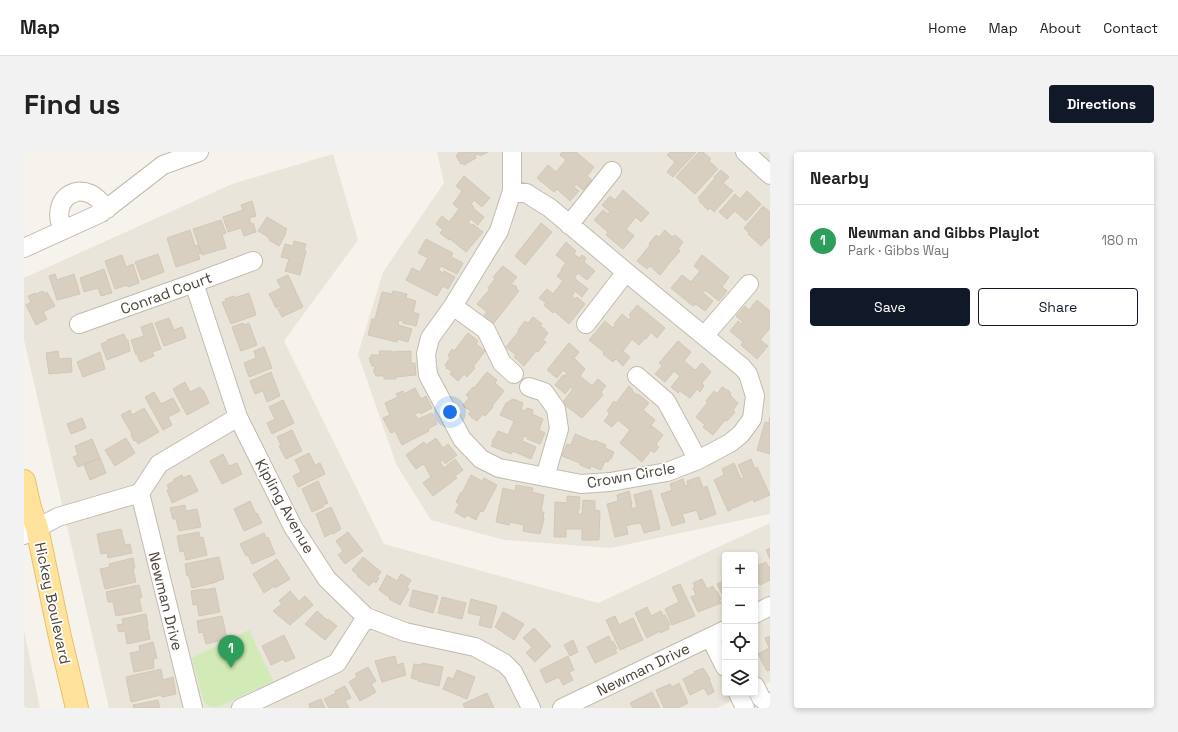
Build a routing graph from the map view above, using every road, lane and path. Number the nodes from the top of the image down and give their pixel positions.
1 (199, 152) edge
2 (512, 152) edge
3 (745, 152) edge
4 (612, 171) dead end
5 (770, 175) edge
6 (512, 192) junction
7 (107, 209) junction
8 (569, 225) junction
9 (63, 230) junction
10 (24, 248) edge
11 (253, 261) dead end
12 (626, 272) junction
13 (194, 284) junction
14 (749, 284) dead end
15 (453, 306) junction
16 (79, 324) dead end
17 (586, 324) dead end
18 (704, 336) junction
19 (514, 374) dead end
20 (637, 376) dead end
21 (529, 387) dead end
22 (762, 397) edge
23 (238, 417) junction
24 (698, 460) junction
25 (545, 477) junction
26 (24, 481) edge
27 (140, 493) junction
28 (30, 531) edge
29 (770, 606) edge
30 (758, 612) edge
31 (366, 617) junction
32 (718, 633) edge
33 (724, 660) edge
34 (758, 692) edge
35 (739, 696) edge
36 (770, 705) edge
37 (76, 706) edge
38 (193, 708) edge
39 (241, 708) edge
40 (531, 708) edge
41 (562, 708) edge
42 (744, 708) edge

1 - 7 street
2 - 6 street, Crown Circle
3 - 5 street
4 - 8 street
6 - 8 street, Crown Circle
6 - 15 street, Crown Circle
7 - 9 street
7 - 9 street
8 - 12 street, Crown Circle
9 - 10 street
11 - 13 street, Conrad Court
12 - 17 street
12 - 18 street, Crown Circle
13 - 16 street, Conrad Court
13 - 23 street, Kipling Avenue
14 - 18 street
15 - 19 street
15 - 25 street, Crown Circle
18 - 22 street, Crown Circle
20 - 24 street
21 - 25 street
22 - 24 street, Crown Circle
23 - 27 street
23 - 31 street, Kipling Avenue
24 - 25 street, Crown Circle
26 - 28 main road, Hickey Boulevard
27 - 28 street
27 - 38 street, Newman Drive
28 - 37 main road, Hickey Boulevard
29 - 30 street
31 - 39 street
31 - 40 street, Kipling Avenue
32 - 33 street
32 - 41 street, Newman Drive
34 - 36 street
35 - 42 street

